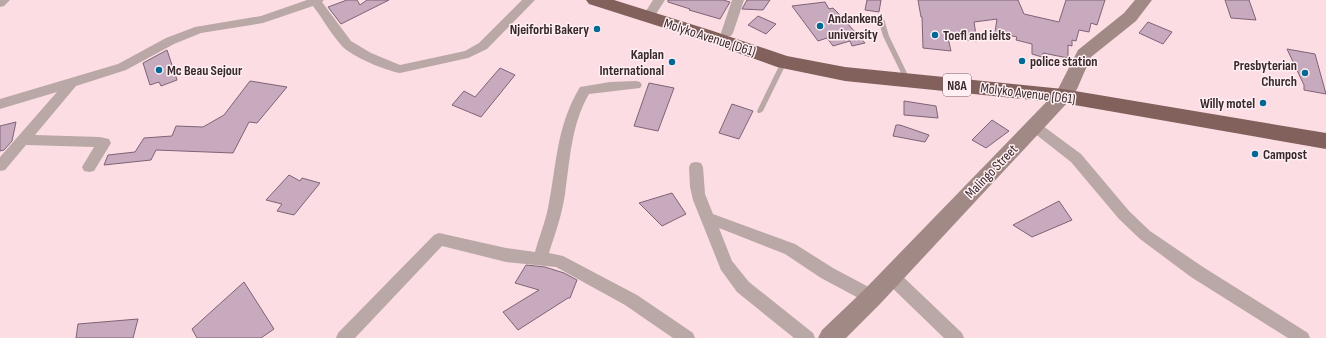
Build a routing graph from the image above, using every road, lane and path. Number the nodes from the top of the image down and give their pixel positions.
1 (4, 0) edge
2 (529, 0) edge
3 (594, 0) edge
4 (621, 0) edge
5 (738, 0) edge
6 (1144, 0) edge
7 (317, 1) edge
8 (0, 3) edge
9 (655, 6) edge
10 (881, 19) dead end
11 (727, 34) junction
12 (784, 62) junction
13 (904, 72) junction
14 (72, 83) junction
15 (636, 85) dead end
16 (1066, 93) junction
17 (0, 104) edge
18 (760, 111) dead end
19 (1034, 126) junction
20 (1326, 131) edge
21 (22, 140) junction
22 (1326, 140) edge
23 (0, 166) edge
24 (89, 167) dead end
25 (696, 167) dead end
26 (708, 218) junction
27 (540, 259) junction
28 (891, 276) junction
29 (872, 297) junction
30 (344, 338) edge
31 (686, 338) edge
32 (807, 338) edge
33 (830, 338) edge
34 (956, 338) edge
35 (1302, 338) edge

1 - 8 street
2 - 7 street
3 - 12 highway, Molyko Avenue (D61) / N8A
4 - 9 highway, Molyko Avenue (D61) / N8A
5 - 11 street
6 - 16 street, Malingo Street
7 - 14 street
9 - 11 highway, Molyko Avenue (D61) / N8A
10 - 13 lane
11 - 13 highway, Molyko Avenue (D61) / N8A
12 - 16 highway, Molyko Avenue (D61) / N8A
12 - 18 lane
13 - 16 highway, Molyko Avenue (D61) / N8A
14 - 17 street
14 - 21 street
15 - 27 street
16 - 19 street, Malingo Street
16 - 20 highway, Molyko Avenue (D61) / N8A
16 - 22 highway, Molyko Avenue (D61) / N8A
19 - 28 street, Malingo Street
19 - 35 street
21 - 23 street
21 - 24 street
25 - 26 street
26 - 29 street
26 - 32 street
27 - 30 street
27 - 31 street
28 - 29 street, Malingo Street
28 - 34 street
29 - 33 street, Malingo Street

